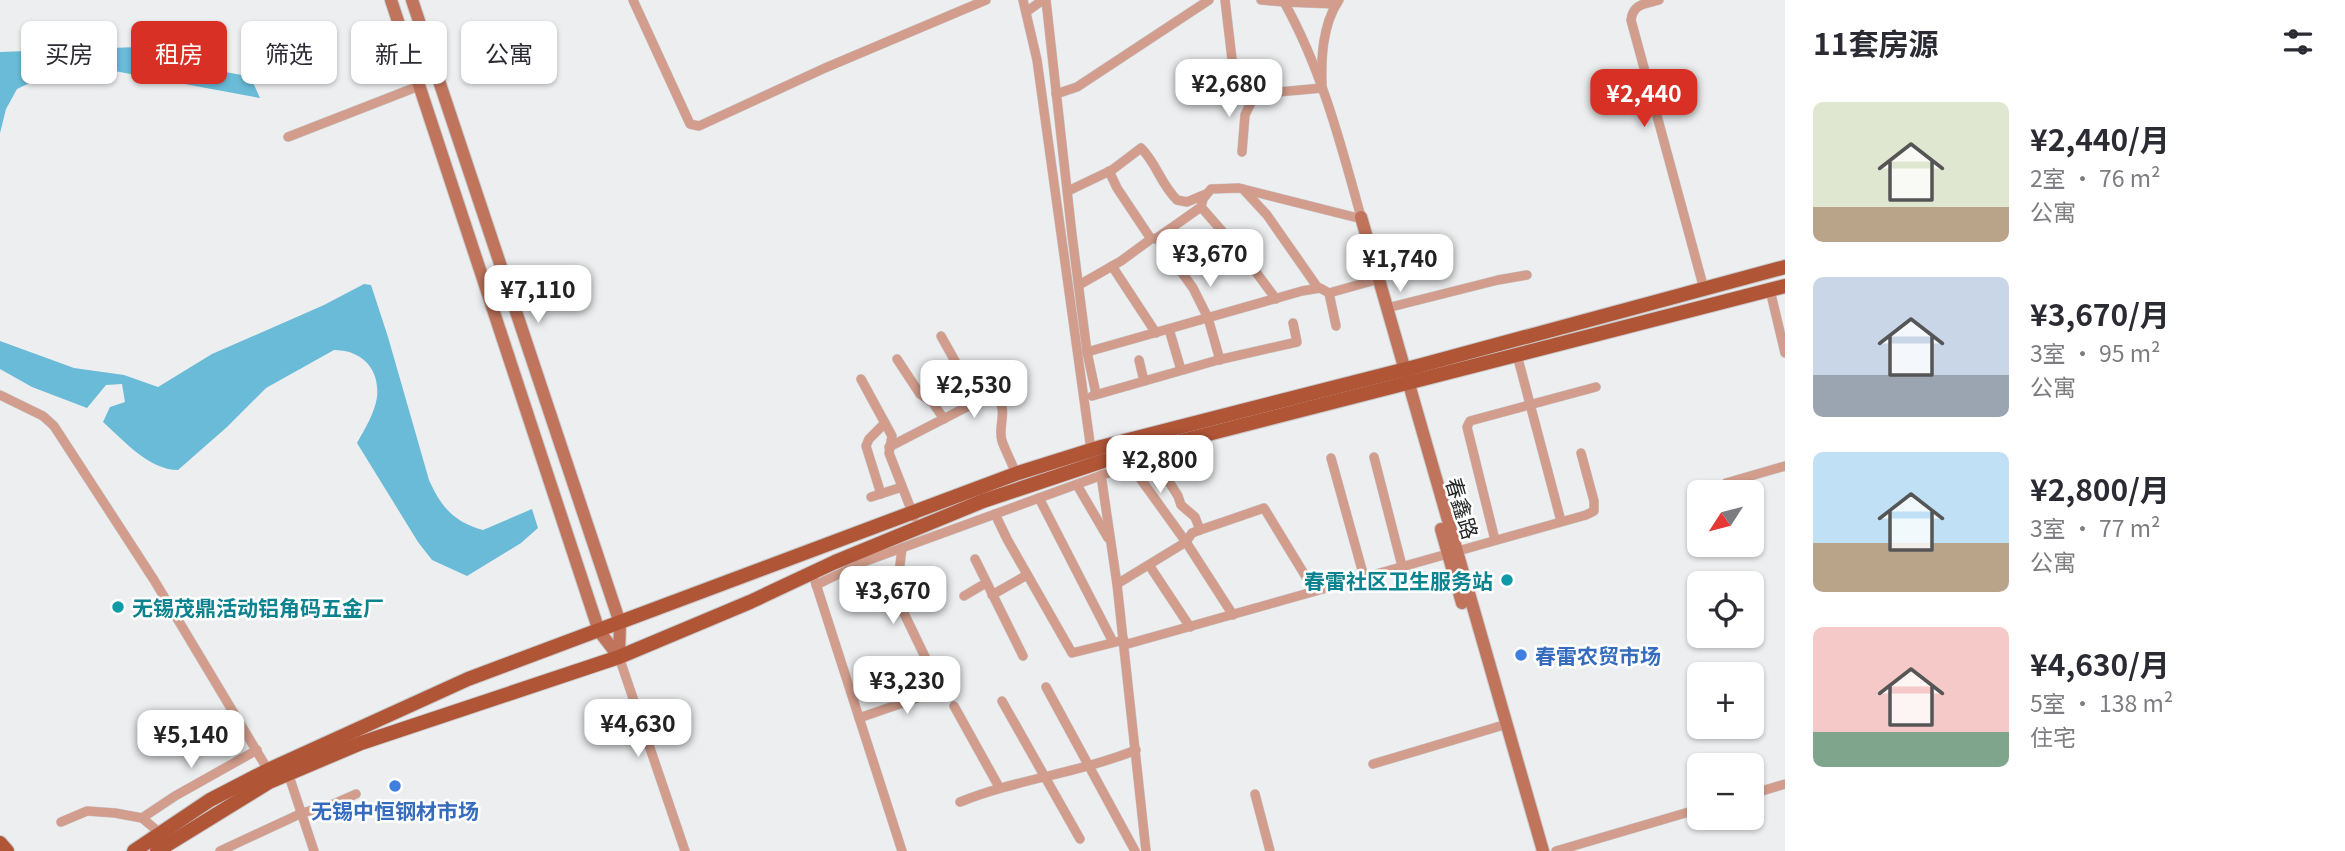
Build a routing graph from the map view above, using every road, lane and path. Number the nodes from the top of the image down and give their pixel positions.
1 (391, 0) edge
2 (412, 0) edge
3 (633, 0) edge
4 (986, 0) edge
5 (1023, 0) edge
6 (1045, 0) edge
7 (1209, 0) edge
8 (1225, 0) edge
9 (1261, 0) edge
10 (1659, 0) edge
11 (1284, 2) junction
12 (1337, 2) edge
13 (1026, 12) junction
14 (419, 86) junction
15 (1322, 88) junction
16 (1056, 94) junction
17 (1255, 94) junction
18 (288, 137) dead end
19 (1242, 152) dead end
20 (1109, 171) junction
21 (1243, 189) junction
22 (1068, 191) junction
23 (1206, 194) junction
24 (1201, 207) junction
25 (1361, 218) junction
26 (1154, 239) junction
27 (1112, 266) junction
28 (1785, 267) edge
29 (1527, 275) dead end
30 (1378, 279) junction
31 (1079, 285) junction
32 (1318, 288) junction
33 (1778, 288) edge
34 (1704, 289) junction
35 (1329, 293) junction
36 (1276, 299) junction
37 (1387, 308) junction
38 (1208, 318) junction
39 (1293, 323) dead end
40 (1336, 326) dead end
41 (1169, 329) junction
42 (1156, 333) junction
43 (941, 336) dead end
44 (1087, 352) junction
45 (1785, 353) edge
46 (1517, 355) junction
47 (897, 359) dead end
48 (1139, 360) dead end
49 (1220, 360) junction
50 (1181, 370) junction
51 (1407, 378) junction
52 (861, 379) dead end
53 (1144, 381) junction
54 (1596, 387) dead end
55 (1096, 394) junction
56 (0, 395) edge
57 (1084, 398) junction
58 (978, 401) junction
59 (1529, 405) junction
60 (944, 419) junction
61 (885, 423) junction
62 (889, 447) junction
63 (1091, 450) junction
64 (1581, 453) dead end
65 (1157, 454) junction
66 (1374, 457) dead end
67 (1331, 458) dead end
68 (1785, 466) edge
69 (1132, 467) junction
70 (1016, 474) junction
71 (1101, 475) junction
72 (1736, 480) edge
73 (1077, 485) junction
74 (902, 487) junction
75 (1039, 498) junction
76 (913, 512) junction
77 (995, 514) junction
78 (1561, 522) junction
79 (1200, 530) junction
80 (916, 536) junction
81 (1495, 540) junction
82 (1186, 542) junction
83 (1111, 544) junction
84 (902, 548) junction
85 (1452, 552) junction
86 (975, 559) dead end
87 (1149, 565) junction
88 (1402, 566) junction
89 (1027, 576) junction
90 (1364, 577) junction
91 (814, 579) junction
92 (986, 583) junction
93 (1117, 584) junction
94 (1314, 590) junction
95 (992, 595) junction
96 (964, 596) dead end
97 (1233, 615) junction
98 (620, 624) junction
99 (1190, 627) junction
100 (599, 631) junction
101 (1113, 642) junction
102 (1124, 643) junction
103 (1023, 656) dead end
104 (619, 657) junction
105 (1046, 687) dead end
106 (1002, 701) dead end
107 (954, 706) dead end
108 (859, 718) junction
109 (1503, 725) junction
110 (257, 750) junction
111 (1136, 750) junction
112 (1373, 764) dead end
113 (1089, 765) junction
114 (286, 768) junction
115 (268, 770) junction
116 (1044, 777) junction
117 (1785, 784) edge
118 (999, 787) junction
119 (1764, 790) edge
120 (356, 794) dead end
121 (1255, 794) dead end
122 (960, 802) dead end
123 (302, 813) junction
124 (1687, 813) edge
125 (142, 818) junction
126 (61, 822) dead end
127 (160, 833) junction
128 (1080, 839) dead end
129 (134, 851) edge
130 (157, 851) edge
131 (220, 851) edge
132 (314, 851) edge
133 (685, 851) edge
134 (902, 851) edge
135 (1135, 851) edge
136 (1146, 851) edge
137 (1270, 851) edge
138 (1535, 851) edge
139 (1543, 851) edge
140 (1556, 851) edge

1 - 14 main road
2 - 98 main road
3 - 4 street
5 - 13 street
6 - 13 street
6 - 16 street
7 - 16 street
8 - 17 street
9 - 11 street
10 - 34 street
11 - 12 street
11 - 15 street
12 - 15 street
13 - 57 street
14 - 18 street
14 - 100 main road
15 - 17 street
15 - 25 street
16 - 22 street
17 - 19 street
20 - 22 street
20 - 23 street
20 - 26 street
21 - 23 street
21 - 25 street
21 - 32 street
22 - 31 street
23 - 24 street
24 - 26 street
24 - 36 street
25 - 30 main road, 春鑫路
26 - 27 street
26 - 38 street
27 - 31 street
27 - 42 street
28 - 34 main road
29 - 37 street
30 - 35 street
30 - 37 main road, 春鑫路
31 - 44 street
32 - 35 street
32 - 36 street
33 - 45 street
33 - 46 main road
34 - 51 main road
35 - 40 street
36 - 38 street
37 - 51 main road, 春鑫路
38 - 41 street
38 - 49 street
39 - 49 street
41 - 42 street
41 - 50 street
42 - 44 street
43 - 58 street
44 - 55 street
46 - 51 main road
46 - 59 street
47 - 60 street
48 - 53 street
49 - 50 street
50 - 53 street
51 - 63 main road
51 - 65 main road
51 - 85 main road, 春鑫路
52 - 61 street
53 - 55 street
54 - 59 street
55 - 57 street
56 - 110 street
57 - 63 street
58 - 60 street
58 - 70 street
59 - 78 street
59 - 81 street
60 - 62 street
61 - 62 street
61 - 74 street
62 - 74 street
63 - 70 main road
64 - 78 street
65 - 69 street
65 - 79 street
65 - 80 main road
66 - 88 street
67 - 90 street
68 - 72 street
69 - 71 street
69 - 82 street
70 - 76 main road
71 - 73 street
71 - 83 street
73 - 75 street
73 - 83 street
74 - 76 street
75 - 77 street
75 - 101 street
76 - 80 street
76 - 98 main road
77 - 80 street
77 - 89 street
78 - 81 street
79 - 82 street
79 - 94 street
80 - 84 street
80 - 91 main road
81 - 85 street
82 - 87 street
82 - 97 street
83 - 93 street
84 - 91 street
84 - 108 street
85 - 88 street
85 - 109 main road, 春鑫路
86 - 92 street
87 - 93 street
87 - 99 street
88 - 90 street
89 - 95 street
89 - 101 street
90 - 94 street
91 - 104 main road
91 - 108 street
92 - 95 street
92 - 96 street
93 - 102 street
94 - 97 street
95 - 103 street
97 - 99 street
98 - 100 main road
98 - 104 main road
99 - 102 street
100 - 104 main road
100 - 114 main road
101 - 102 street
102 - 111 street
104 - 114 main road
104 - 133 street
105 - 113 street
106 - 116 street
107 - 118 street
108 - 134 street
109 - 112 street
109 - 138 main road, 春鑫路
109 - 139 main road, 春鑫路
110 - 115 street
110 - 125 street
111 - 113 street
111 - 136 street
113 - 116 street
113 - 135 street
114 - 115 main road
114 - 123 street
114 - 130 main road
115 - 127 main road
116 - 118 street
116 - 128 street
117 - 119 street
118 - 122 street
120 - 123 street
121 - 137 street
123 - 131 street
123 - 132 street
124 - 140 street
125 - 126 street
125 - 127 street
127 - 129 main road

